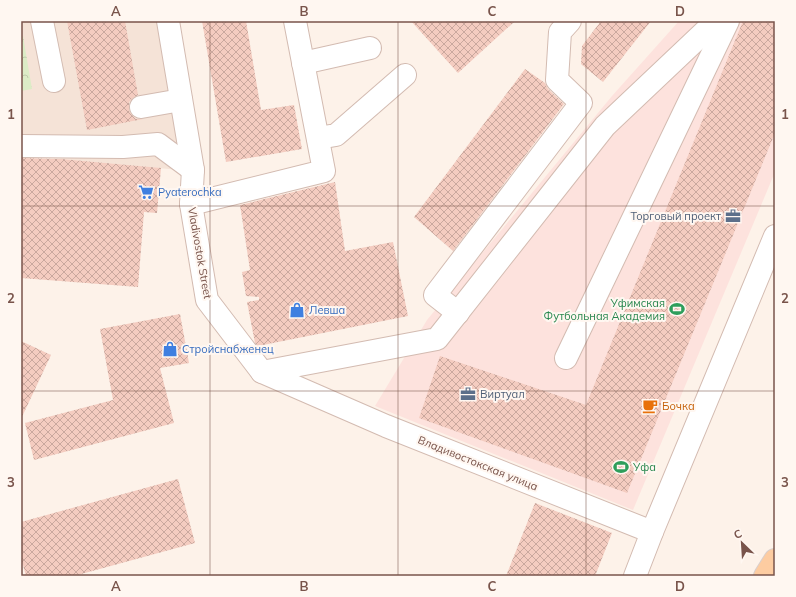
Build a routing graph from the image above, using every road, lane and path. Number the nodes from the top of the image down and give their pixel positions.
1 (42, 21) edge
2 (168, 21) edge
3 (295, 21) edge
4 (570, 21) edge
5 (716, 21) edge
6 (728, 21) edge
7 (370, 48) dead end
8 (303, 63) junction
9 (405, 75) dead end
10 (54, 81) dead end
11 (182, 100) junction
12 (141, 107) dead end
13 (318, 138) junction
14 (21, 146) edge
15 (193, 170) junction
16 (192, 204) junction
17 (775, 236) edge
18 (458, 313) junction
19 (566, 358) dead end
20 (262, 372) junction
21 (652, 532) junction
22 (775, 560) edge
23 (635, 576) edge
24 (765, 576) edge

1 - 10 street
2 - 11 street, Vladivostok Street
3 - 8 street
4 - 18 street
5 - 18 street
6 - 19 street
7 - 8 street
8 - 13 street
9 - 13 street
11 - 12 street
11 - 15 street, Vladivostok Street
13 - 16 street
14 - 15 street
15 - 16 street, Vladivostok Street
16 - 20 street, Vladivostok Street
17 - 21 street
18 - 20 street
20 - 21 street, Владивостокская улица
21 - 23 street
22 - 24 main road

